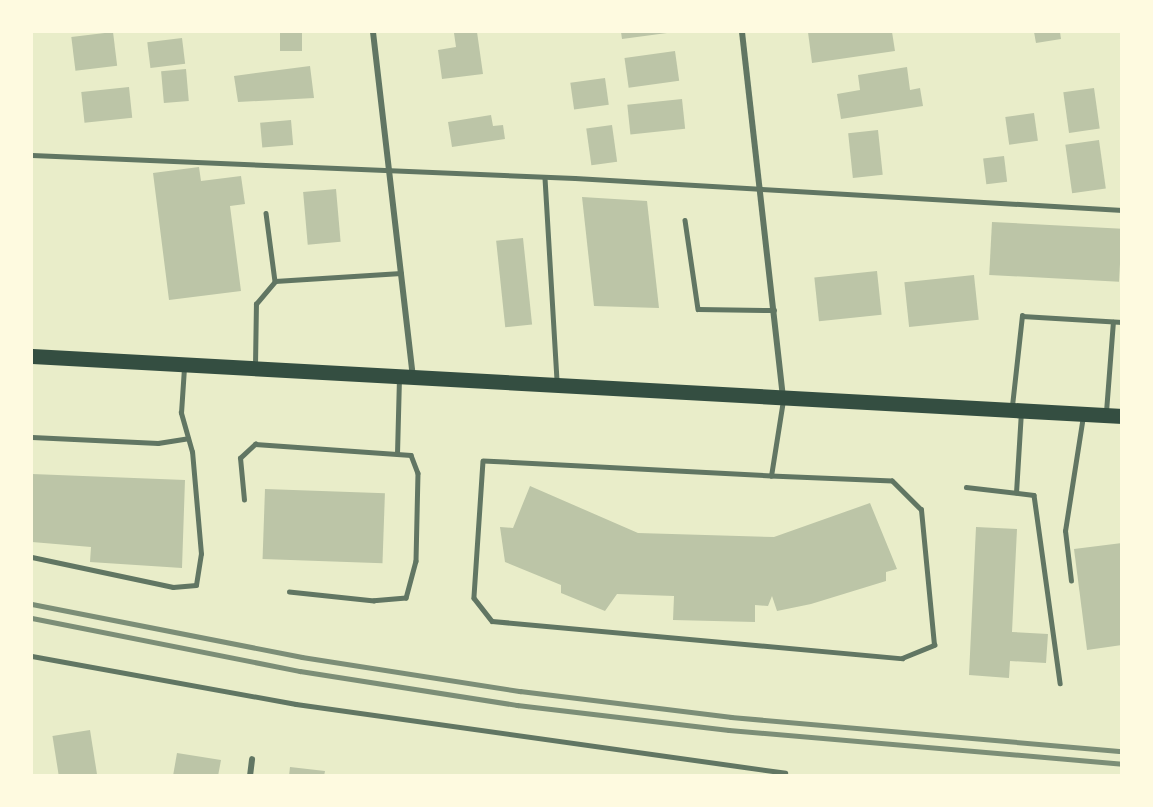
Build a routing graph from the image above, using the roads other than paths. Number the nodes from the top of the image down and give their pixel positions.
1 (373, 32) edge
2 (742, 32) edge
3 (32, 155) edge
4 (390, 173) junction
5 (544, 178) junction
6 (760, 189) junction
7 (1122, 210) edge
8 (267, 213) dead end
9 (685, 220) dead end
10 (401, 273) junction
11 (275, 281) junction
12 (774, 310) junction
13 (1113, 322) junction
14 (1122, 322) edge
15 (32, 356) edge
16 (184, 364) junction
17 (255, 368) junction
18 (406, 376) junction
19 (557, 384) junction
20 (783, 397) junction
21 (1016, 409) junction
22 (1083, 414) junction
23 (1105, 415) junction
24 (1122, 416) edge
25 (32, 437) edge
26 (188, 438) junction
27 (397, 454) junction
28 (771, 476) junction
29 (966, 487) dead end
30 (1016, 493) junction
31 (244, 500) dead end
32 (32, 557) edge
33 (1071, 581) dead end
34 (289, 592) dead end
35 (32, 656) edge
36 (1059, 683) dead end
37 (252, 759) dead end
38 (785, 773) dead end
39 (250, 776) edge

1 - 4 street
2 - 6 street
3 - 4 lane
4 - 5 lane
4 - 10 street
5 - 6 lane
5 - 19 lane
6 - 7 lane
6 - 12 street
8 - 11 lane
9 - 12 lane
10 - 11 lane
10 - 18 street
11 - 17 lane
12 - 20 street
13 - 14 lane
13 - 21 lane
13 - 23 lane
15 - 16 main road
16 - 17 main road
16 - 26 lane
17 - 18 main road
18 - 19 main road
18 - 27 lane
19 - 20 main road
20 - 21 main road
20 - 28 lane
21 - 22 main road
21 - 30 lane
22 - 23 main road
22 - 33 lane
23 - 24 main road
25 - 26 lane
26 - 32 lane
27 - 31 lane
27 - 34 lane
28 - 28 lane
29 - 30 lane
30 - 36 lane
35 - 38 lane
37 - 39 street

